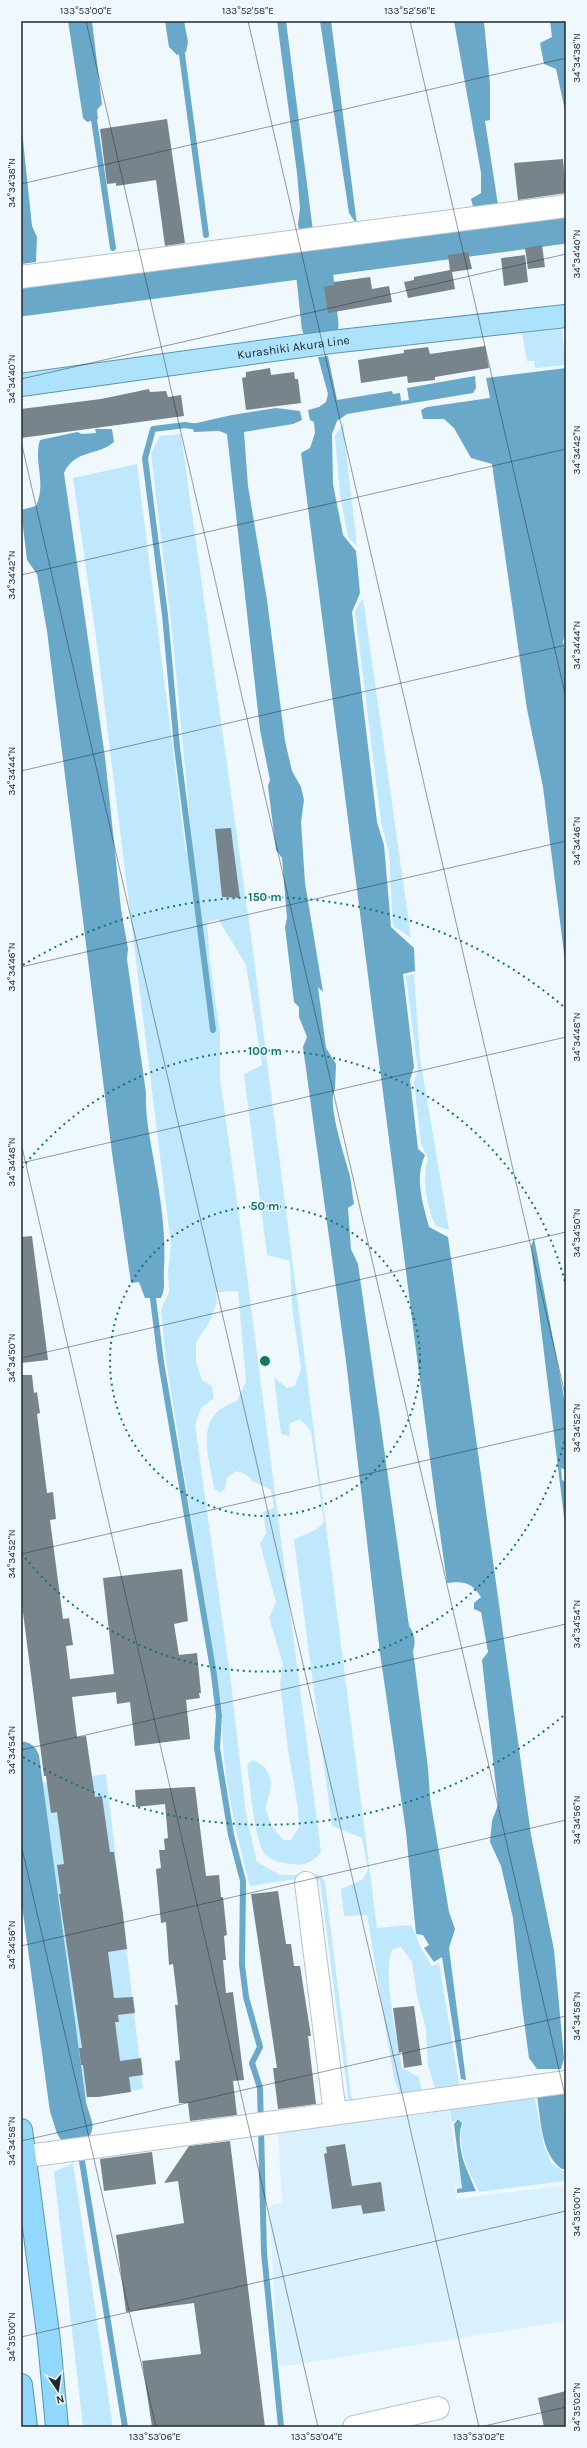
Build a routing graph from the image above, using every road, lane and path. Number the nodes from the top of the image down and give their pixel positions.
1 (566, 206) edge
2 (21, 277) edge
3 (566, 316) edge
4 (21, 386) edge
5 (306, 1883) dead end
6 (566, 2082) edge
7 (335, 2114) junction
8 (21, 2130) edge
9 (23, 2156) edge
10 (21, 2385) edge
11 (438, 2408) dead end
12 (26, 2427) edge
13 (57, 2427) edge
14 (354, 2427) edge

1 - 2 street
3 - 4 main road, Kurashiki Akura Line
5 - 7 street
6 - 7 street
7 - 9 street
8 - 9 highway
9 - 13 highway
10 - 12 highway
11 - 14 street

